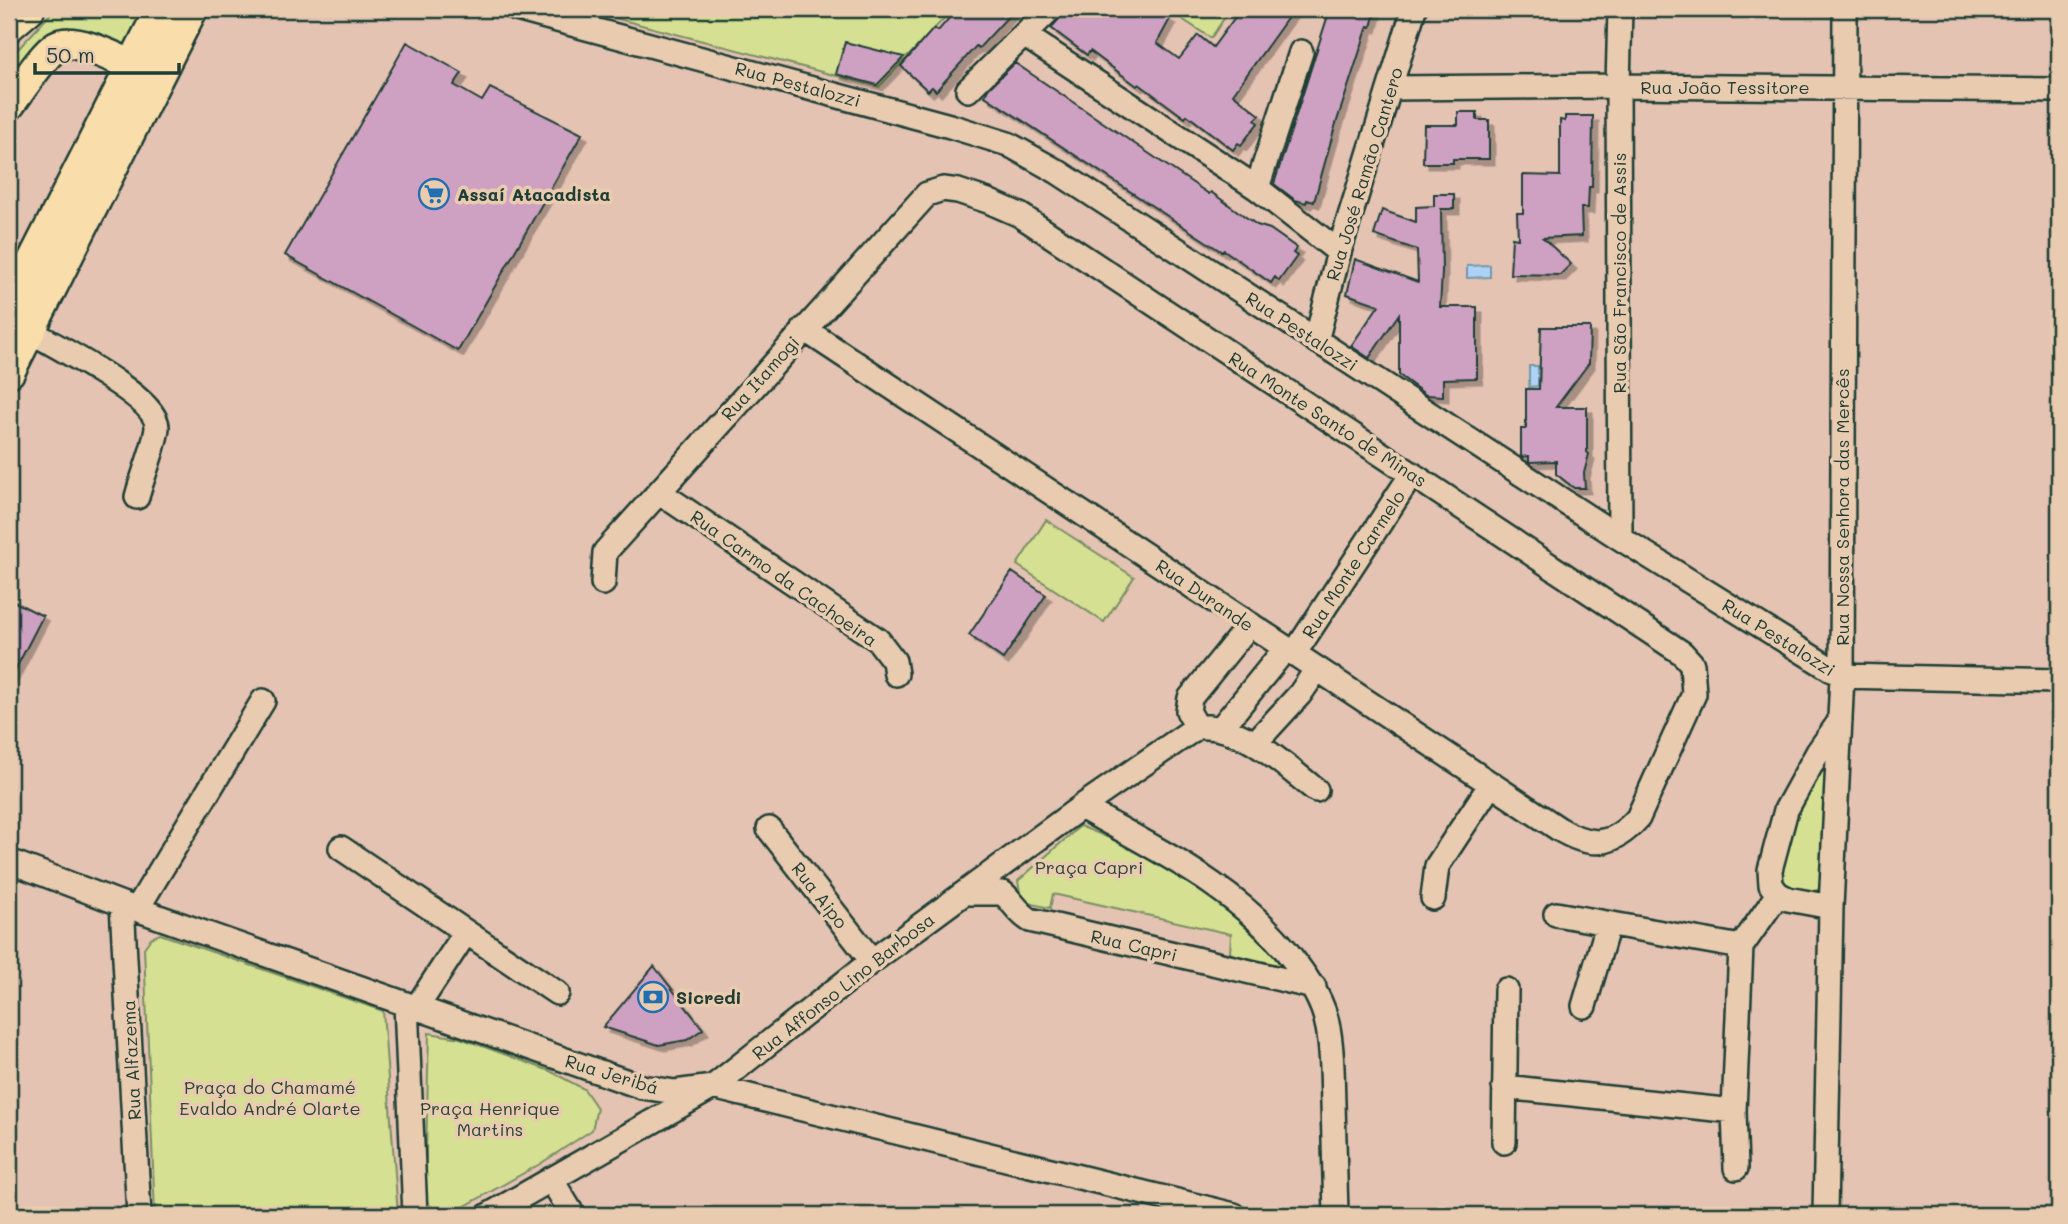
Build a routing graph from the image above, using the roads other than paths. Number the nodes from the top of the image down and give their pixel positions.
1 (17, 9) edge
2 (29, 9) edge
3 (161, 9) edge
4 (192, 9) edge
5 (516, 9) edge
6 (1050, 9) edge
7 (1414, 9) edge
8 (1620, 9) edge
9 (1845, 9) edge
10 (9, 24) edge
11 (1024, 35) junction
12 (1301, 52) dead end
13 (144, 71) junction
14 (1618, 86) junction
15 (1390, 88) junction
16 (1844, 88) junction
17 (968, 90) dead end
18 (2059, 90) edge
19 (9, 105) edge
20 (1257, 188) junction
21 (943, 189) joint
22 (1339, 252) junction
23 (9, 308) edge
24 (804, 329) junction
25 (30, 331) junction
26 (1316, 341) junction
27 (9, 372) edge
28 (1412, 474) junction
29 (659, 492) junction
30 (136, 497) dead end
31 (1620, 538) junction
32 (603, 583) dead end
33 (1250, 624) junction
34 (1290, 651) junction
35 (1317, 669) junction
36 (896, 674) dead end
37 (1842, 676) junction
38 (2059, 681) edge
39 (263, 701) dead end
40 (1840, 721) junction
41 (1221, 728) junction
42 (1191, 731) junction
43 (1255, 743) junction
44 (1491, 784) junction
45 (1316, 790) dead end
46 (1081, 807) junction
47 (769, 829) dead end
48 (1612, 838) joint
49 (341, 848) dead end
50 (9, 861) edge
51 (965, 893) junction
52 (1778, 894) junction
53 (1433, 898) dead end
54 (130, 906) junction
55 (1831, 907) junction
56 (1556, 914) dead end
57 (1608, 925) junction
58 (466, 932) junction
59 (1741, 947) junction
60 (872, 961) junction
61 (1314, 987) junction
62 (1506, 990) dead end
63 (557, 993) dead end
64 (411, 1006) junction
65 (1584, 1006) dead end
66 (713, 1087) junction
67 (1504, 1087) junction
68 (1734, 1111) junction
69 (1504, 1142) dead end
70 (1736, 1168) dead end
71 (551, 1179) junction
72 (139, 1215) edge
73 (415, 1215) edge
74 (489, 1215) edge
75 (573, 1215) edge
76 (1234, 1215) edge
77 (1336, 1215) edge
78 (1825, 1215) edge

1 - 10 main road
2 - 10 main road
3 - 13 main road
4 - 13 main road
5 - 26 street, Rua Pestalozzi
6 - 11 street
7 - 15 street, Rua José Ramão Cantero
8 - 14 street, Rua São Francisco de Assis
9 - 16 street, Rua Nossa Senhora das Mercês
11 - 17 street
11 - 20 street
12 - 20 street
13 - 19 main road
13 - 23 main road
13 - 25 main road
14 - 15 street, Rua João Tessitore
14 - 16 street, Rua João Tessitore
14 - 31 street, Rua São Francisco de Assis
15 - 22 street, Rua José Ramão Cantero
16 - 18 street, Rua João Tessitore
16 - 37 street, Rua Nossa Senhora das Mercês
20 - 22 street
21 - 24 street, Rua Itamogi
21 - 28 street, Rua Monte Santo de Minas
22 - 26 street, Rua José Ramão Cantero
24 - 29 street, Rua Itamogi
24 - 33 street, Rua Durande
25 - 27 main road
25 - 30 street
26 - 31 street, Rua Pestalozzi
28 - 34 street, Rua Monte Carmelo
28 - 48 street, Rua Monte Santo de Minas
29 - 32 street, Rua Itamogi
29 - 36 street, Rua Carmo da Cachoeira
31 - 37 street, Rua Pestalozzi
33 - 34 street, Rua Durande
33 - 42 street
34 - 35 street, Rua Durande
34 - 41 street, Rua Monte Carmelo
35 - 43 street
35 - 44 street, Rua Durande
37 - 38 street, Rua Pestalozzi
37 - 40 street, Rua Nossa Senhora das Mercês
39 - 54 street
40 - 52 street
40 - 55 street, Rua Nossa Senhora das Mercês
41 - 42 street
41 - 43 street
42 - 46 street, Rua Affonso Lino Barbosa
43 - 45 street
44 - 48 street, Rua Durande
44 - 53 street
46 - 51 street, Rua Affonso Lino Barbosa
46 - 61 street
47 - 60 street, Rua Aipo
49 - 58 street
50 - 54 street, Rua Jeribá
51 - 60 street, Rua Affonso Lino Barbosa
51 - 61 street, Rua Capri
52 - 55 street
52 - 59 street
54 - 64 street, Rua Jeribá
54 - 72 street, Rua Alfazema
55 - 78 street, Rua Nossa Senhora das Mercês
56 - 57 street
57 - 59 street
57 - 65 street
58 - 63 street
58 - 64 street
59 - 68 street
60 - 66 street, Rua Affonso Lino Barbosa
61 - 77 street
62 - 67 street
64 - 66 street, Rua Jeribá
64 - 73 street
66 - 71 street, Rua Affonso Lino Barbosa
66 - 76 street, Rua Jeribá
67 - 68 street
67 - 69 street
68 - 70 street
71 - 74 street, Rua Affonso Lino Barbosa
71 - 75 street

